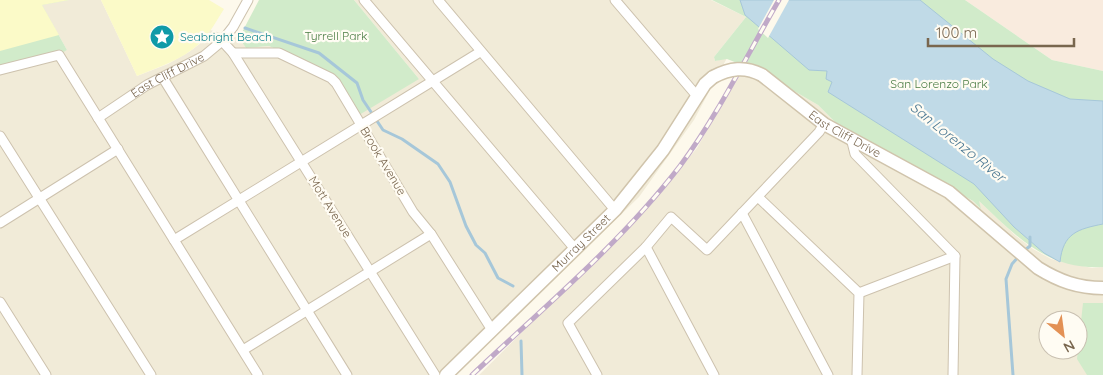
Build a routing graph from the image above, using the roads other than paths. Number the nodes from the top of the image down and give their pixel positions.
1 (248, 0) edge
2 (364, 0) edge
3 (438, 0) edge
4 (616, 0) edge
5 (222, 41) junction
6 (480, 52) junction
7 (233, 53) junction
8 (0, 70) edge
9 (163, 78) junction
10 (432, 80) junction
11 (697, 96) junction
12 (98, 118) junction
13 (824, 124) junction
14 (361, 125) junction
15 (0, 136) edge
16 (851, 138) junction
17 (864, 145) junction
18 (118, 149) junction
19 (302, 163) junction
20 (866, 166) junction
21 (758, 197) junction
22 (40, 199) junction
23 (239, 201) junction
24 (615, 210) junction
25 (742, 213) junction
26 (0, 223) edge
27 (431, 234) junction
28 (174, 240) junction
29 (646, 247) junction
30 (574, 249) junction
31 (955, 256) junction
32 (370, 271) junction
33 (1103, 288) edge
34 (859, 293) junction
35 (0, 302) edge
36 (308, 311) junction
37 (492, 330) junction
38 (243, 350) junction
39 (46, 375) edge
40 (151, 375) edge
41 (258, 375) edge
42 (347, 375) edge
43 (435, 375) edge
44 (446, 375) edge
45 (597, 375) edge
46 (714, 375) edge
47 (828, 375) edge
48 (857, 375) edge
49 (954, 375) edge

1 - 5 street, East Cliff Drive
2 - 10 street
3 - 6 street
4 - 11 street
5 - 7 street, Mott Avenue
5 - 9 street, East Cliff Drive
6 - 10 street
6 - 24 street
7 - 14 street, Brook Avenue
7 - 19 street, Mott Avenue
8 - 12 street
9 - 12 street, East Cliff Drive
9 - 23 street
10 - 14 street
10 - 30 street
11 - 13 main road, East Cliff Drive, bridge
11 - 24 main road, Murray Street
12 - 18 street
13 - 16 main road, East Cliff Drive
13 - 21 street
14 - 19 street
14 - 27 street, Brook Avenue
15 - 22 street
16 - 17 main road, East Cliff Drive
16 - 20 street
17 - 20 street
17 - 33 main road, East Cliff Drive
18 - 22 street
18 - 28 street
19 - 23 street
19 - 32 street, Mott Avenue
20 - 31 street
21 - 25 street
21 - 34 street
22 - 26 street
22 - 40 street
23 - 28 street
23 - 36 street
24 - 30 main road, Murray Street
25 - 29 street
25 - 47 street
27 - 32 street
27 - 37 street, Brook Avenue
28 - 38 street
29 - 45 street
29 - 46 street
30 - 37 main road, Murray Street
31 - 34 street
31 - 49 street
32 - 36 street
32 - 43 street, Mott Avenue
34 - 48 street
35 - 39 street
36 - 38 street
36 - 42 street
37 - 44 main road, Murray Street
38 - 41 street

